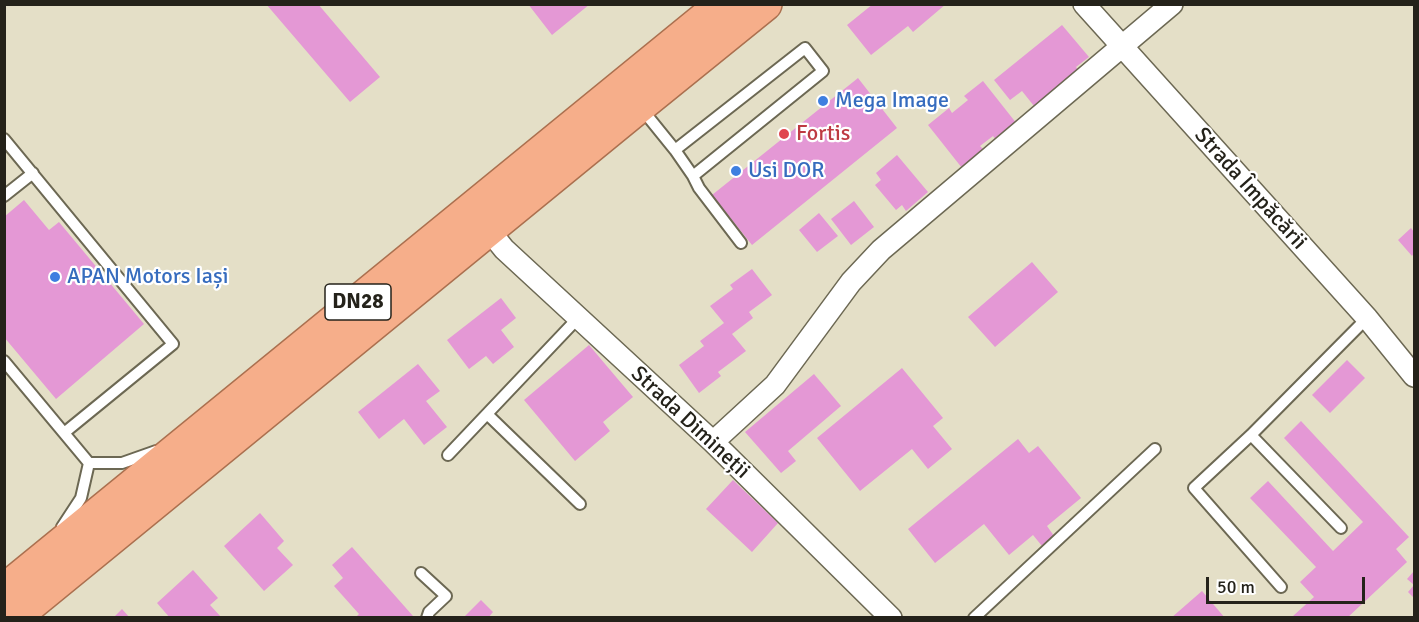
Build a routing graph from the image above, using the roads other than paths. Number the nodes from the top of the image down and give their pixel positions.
1 (1084, 4) edge
2 (1173, 4) edge
3 (737, 8) edge
4 (1121, 47) junction
5 (639, 106) junction
6 (4, 139) edge
7 (675, 150) junction
8 (33, 173) junction
9 (693, 176) junction
10 (4, 196) edge
11 (488, 230) junction
12 (741, 243) dead end
13 (578, 318) junction
14 (1367, 318) junction
15 (4, 361) edge
16 (1414, 376) edge
17 (486, 414) junction
18 (64, 433) junction
19 (1251, 435) junction
20 (195, 436) junction
21 (713, 442) junction
22 (1155, 449) dead end
23 (448, 454) dead end
24 (89, 463) junction
25 (580, 504) dead end
26 (1341, 528) dead end
27 (38, 563) junction
28 (422, 573) dead end
29 (1281, 587) dead end
30 (4, 591) edge
31 (13, 618) edge
32 (427, 618) edge
33 (891, 618) edge
34 (974, 618) edge

1 - 4 street, Strada Împăcării
2 - 4 street
3 - 5 highway, DN28
3 - 20 highway, DN28
4 - 14 street, Strada Împăcării
4 - 21 street
5 - 7 lane
5 - 11 highway, DN28
6 - 8 lane
7 - 9 lane
7 - 9 lane
8 - 10 lane
8 - 18 lane
9 - 12 lane
11 - 13 street, Strada Dimineții
11 - 31 highway, DN28
13 - 17 lane
13 - 21 street, Strada Dimineții
14 - 16 street, Strada Împăcării
14 - 19 lane
15 - 18 lane
17 - 23 lane
17 - 25 lane
18 - 24 lane
19 - 26 lane
19 - 29 lane
20 - 24 lane
20 - 27 highway, DN28
21 - 33 street, Strada Dimineții
22 - 34 lane
24 - 27 lane
27 - 30 highway, DN28
28 - 32 lane

